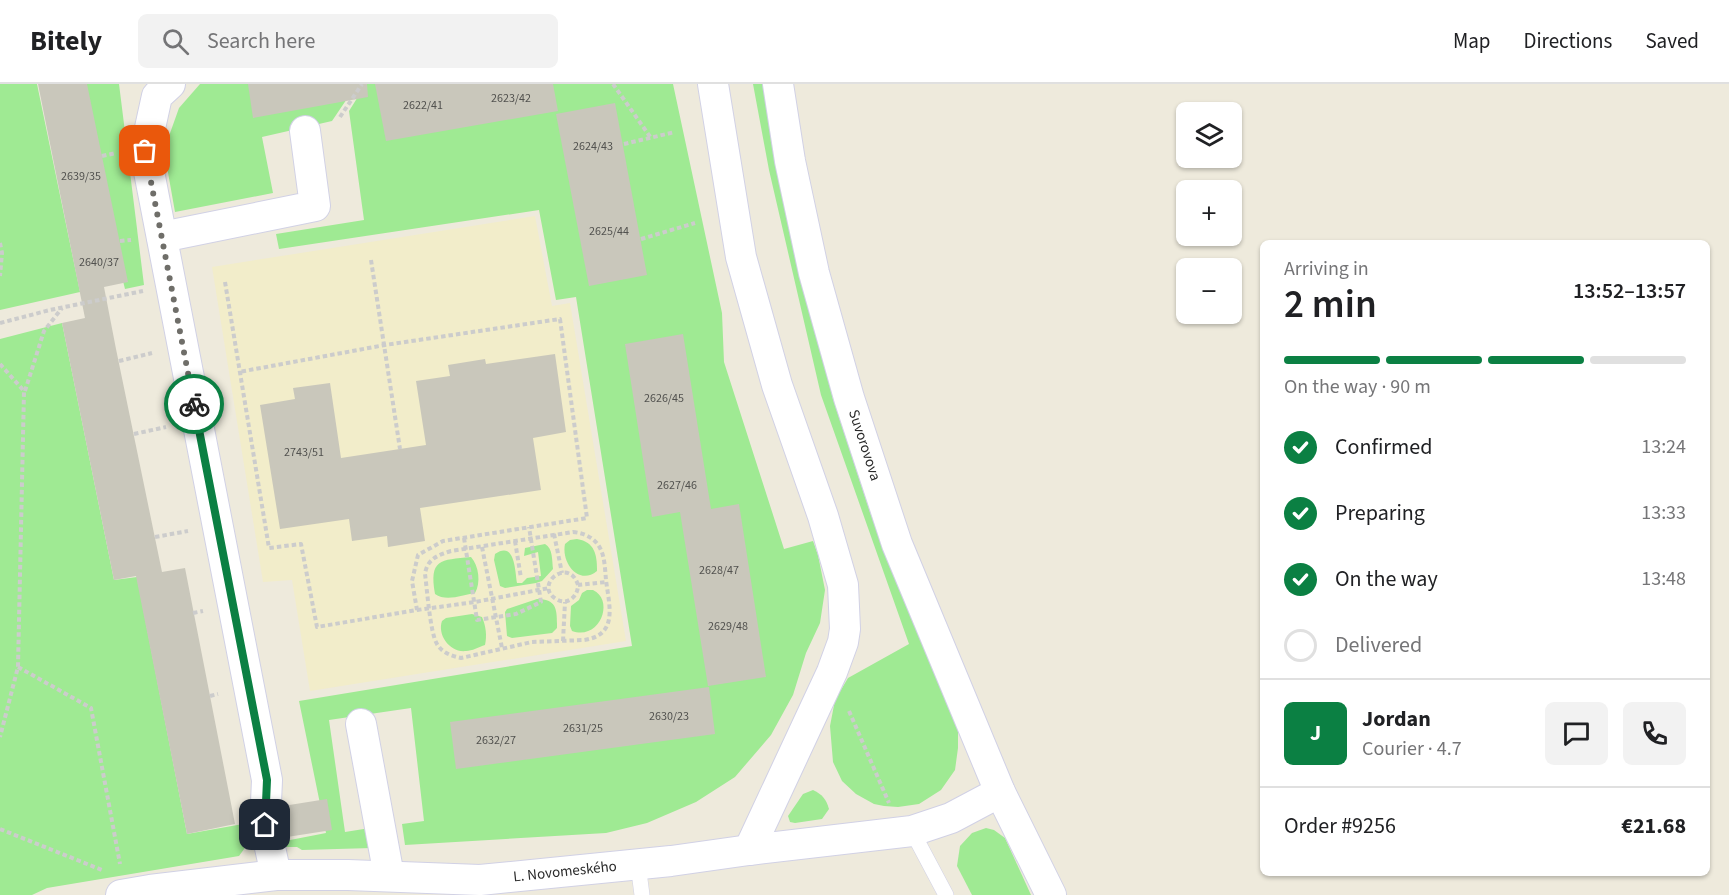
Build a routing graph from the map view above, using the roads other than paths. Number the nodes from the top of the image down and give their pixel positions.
1 (170, 84) edge
2 (712, 84) edge
3 (778, 84) edge
4 (305, 131) dead end
5 (162, 237) junction
6 (361, 724) dead end
7 (1000, 792) junction
8 (912, 831) junction
9 (749, 850) junction
10 (638, 864) junction
11 (276, 876) junction
12 (389, 876) junction
13 (121, 881) edge
14 (642, 895) edge
15 (946, 895) edge
16 (1051, 895) edge

1 - 5 street
2 - 9 street
3 - 7 street, Suvorovova
4 - 5 street
5 - 11 street
6 - 12 street
7 - 8 street, L. Novomeského
7 - 16 street, Suvorovova
8 - 9 street, L. Novomeského
8 - 15 lane
9 - 10 street, L. Novomeského
10 - 12 street, L. Novomeského
10 - 14 lane
11 - 12 street, L. Novomeského
11 - 13 street, L. Novomeského

